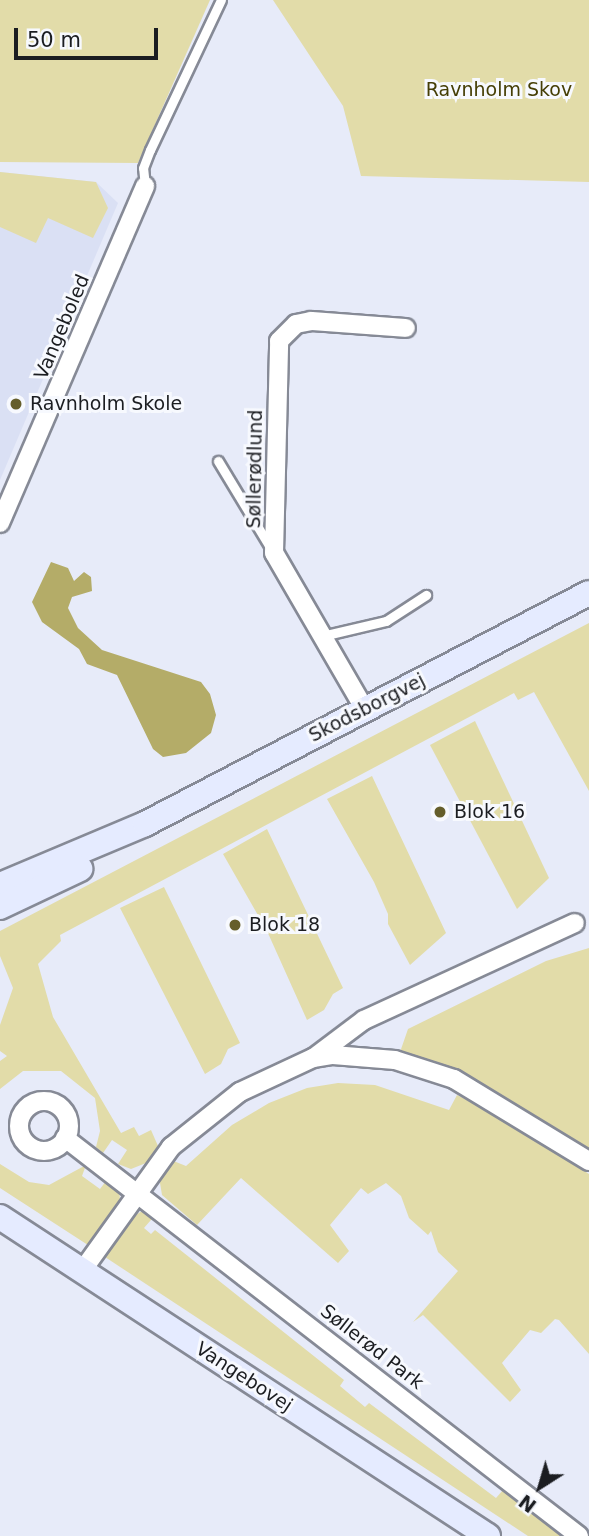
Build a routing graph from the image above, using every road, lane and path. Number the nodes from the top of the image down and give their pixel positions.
1 (221, 0) edge
2 (145, 186) joint
3 (406, 328) dead end
4 (218, 461) dead end
5 (0, 523) edge
6 (274, 553) junction
7 (589, 593) edge
8 (426, 595) dead end
9 (322, 636) junction
10 (364, 708) junction
11 (145, 824) junction
12 (0, 885) edge
13 (0, 907) edge
14 (575, 923) dead end
15 (313, 1058) junction
16 (65, 1138) dead end
17 (589, 1161) edge
18 (139, 1191) junction
19 (0, 1217) edge
20 (82, 1271) junction
21 (488, 1536) edge
22 (579, 1536) edge

1 - 2 lane
2 - 5 street, Vangeboled
3 - 6 street, Søllerødlund
4 - 6 lane
6 - 9 street, Søllerødlund
7 - 10 street, Skodsborgvej
8 - 9 lane
9 - 10 street, Søllerødlund
10 - 11 street, Skodsborgvej
11 - 12 street, Skodsborgvej
11 - 13 street, Skodsborgvej
14 - 15 street
15 - 17 street
15 - 18 street
16 - 18 street, Søllerød Park
18 - 20 street
18 - 22 street, Søllerød Park
19 - 20 street, Vangebovej
20 - 21 street, Vangebovej

